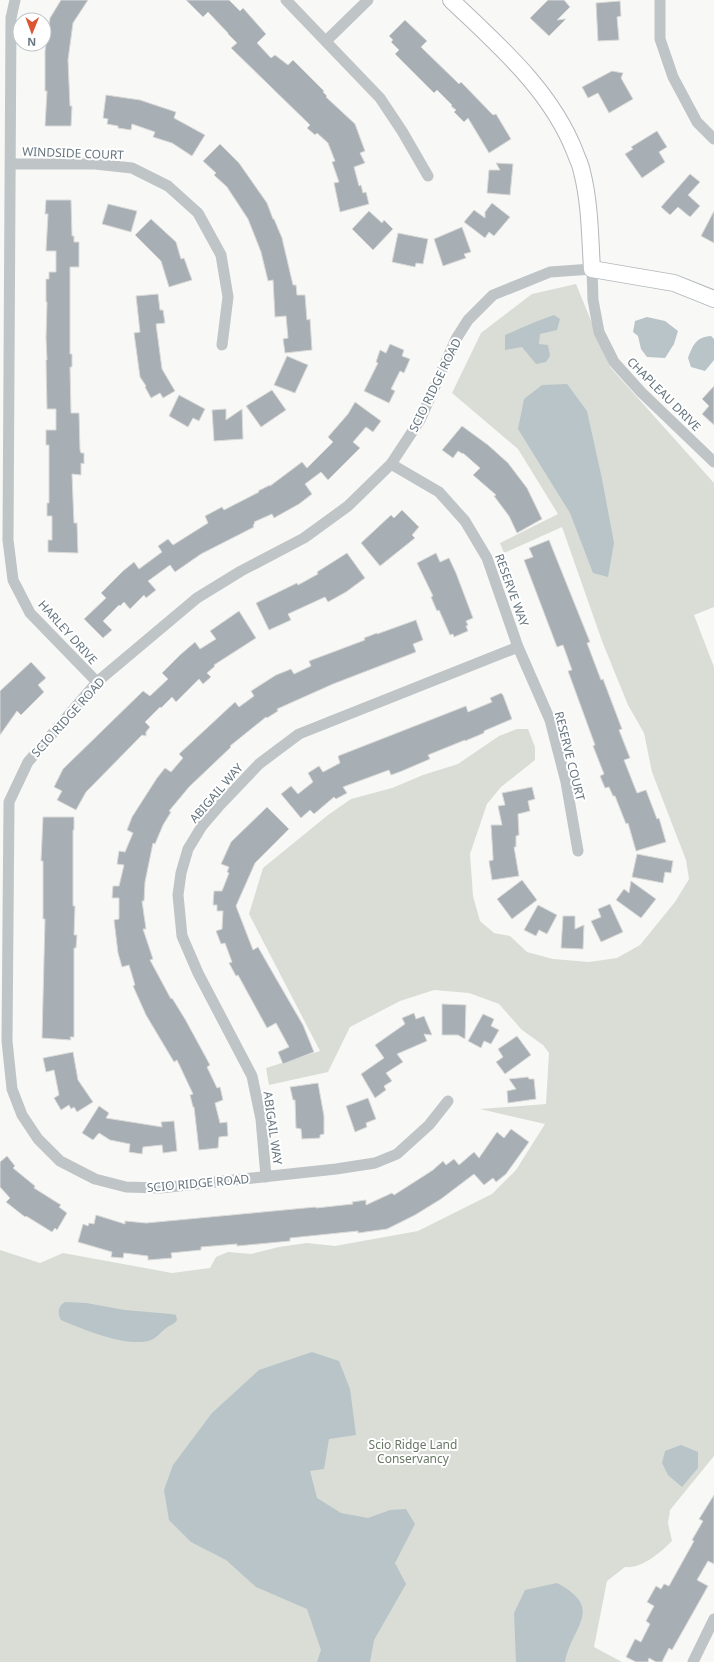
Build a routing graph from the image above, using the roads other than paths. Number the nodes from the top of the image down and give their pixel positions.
1 (15, 0) edge
2 (286, 0) edge
3 (368, 0) edge
4 (660, 0) edge
5 (459, 2) edge
6 (326, 41) junction
7 (714, 140) edge
8 (10, 164) junction
9 (428, 176) dead end
10 (592, 269) junction
11 (714, 298) edge
12 (222, 345) dead end
13 (714, 462) edge
14 (391, 464) junction
15 (518, 647) junction
16 (96, 682) junction
17 (578, 852) dead end
18 (448, 1101) dead end
19 (266, 1177) junction
20 (714, 1619) edge
21 (692, 1662) edge

1 - 8 street, HARLEY DRIVE
2 - 6 street
3 - 6 street
4 - 7 street
5 - 10 street
6 - 9 street
8 - 12 street, WINDSIDE COURT
8 - 16 street, HARLEY DRIVE
10 - 11 street, SCIO RIDGE ROAD
10 - 13 street, CHAPLEAU DRIVE
10 - 14 street, SCIO RIDGE ROAD
14 - 15 street, RESERVE WAY
14 - 16 street, SCIO RIDGE ROAD
15 - 17 street, RESERVE COURT
15 - 19 street, ABIGAIL WAY
16 - 19 street, SCIO RIDGE ROAD
18 - 19 street, SCIO RIDGE ROAD
20 - 21 street

